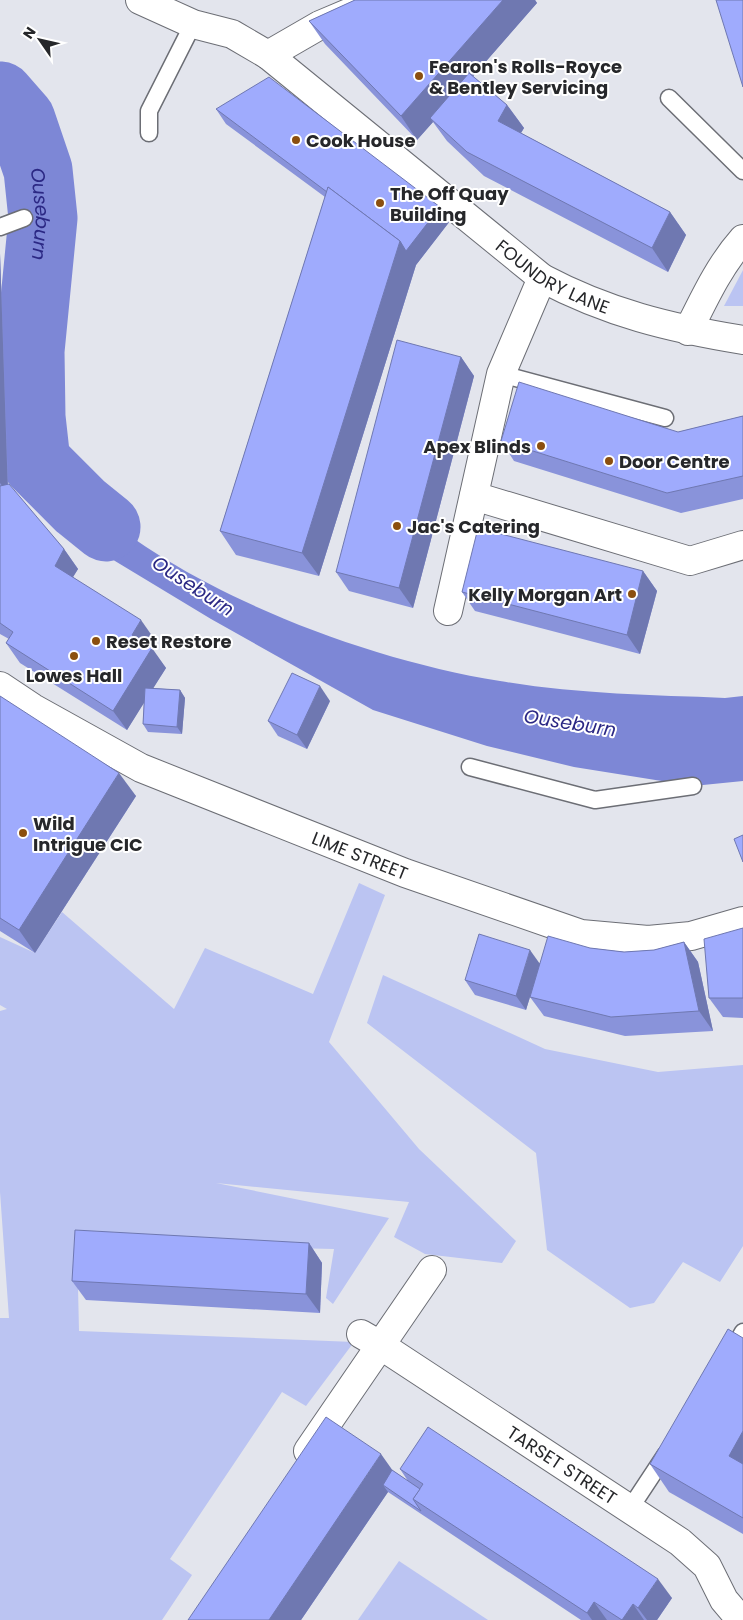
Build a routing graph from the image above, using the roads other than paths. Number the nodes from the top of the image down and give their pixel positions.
1 (140, 0) edge
2 (379, 0) edge
3 (193, 24) junction
4 (268, 55) junction
5 (669, 98) dead end
6 (149, 133) dead end
7 (743, 171) edge
8 (24, 218) dead end
9 (0, 227) edge
10 (743, 239) edge
11 (542, 278) junction
12 (688, 331) junction
13 (743, 340) edge
14 (501, 374) junction
15 (665, 418) dead end
16 (474, 496) junction
17 (743, 544) edge
18 (448, 611) dead end
19 (0, 686) edge
20 (470, 767) dead end
21 (693, 786) dead end
22 (743, 921) edge
23 (432, 1270) dead end
24 (743, 1332) edge
25 (370, 1339) junction
26 (720, 1370) edge
27 (672, 1444) edge
28 (296, 1469) edge
29 (629, 1510) junction
30 (741, 1620) edge

1 - 3 street, FOUNDRY LANE
2 - 4 street
3 - 4 street, FOUNDRY LANE
3 - 6 lane
4 - 11 street, FOUNDRY LANE
5 - 7 lane
8 - 9 lane
10 - 12 street
11 - 12 street, FOUNDRY LANE
11 - 14 street
12 - 13 street, FOUNDRY LANE
14 - 15 lane
14 - 16 street
16 - 17 street
16 - 18 street
19 - 22 street, LIME STREET
20 - 21 lane
23 - 25 street
24 - 26 lane
25 - 28 street
25 - 29 street, TARSET STREET
27 - 29 lane
29 - 30 street, TARSET STREET

